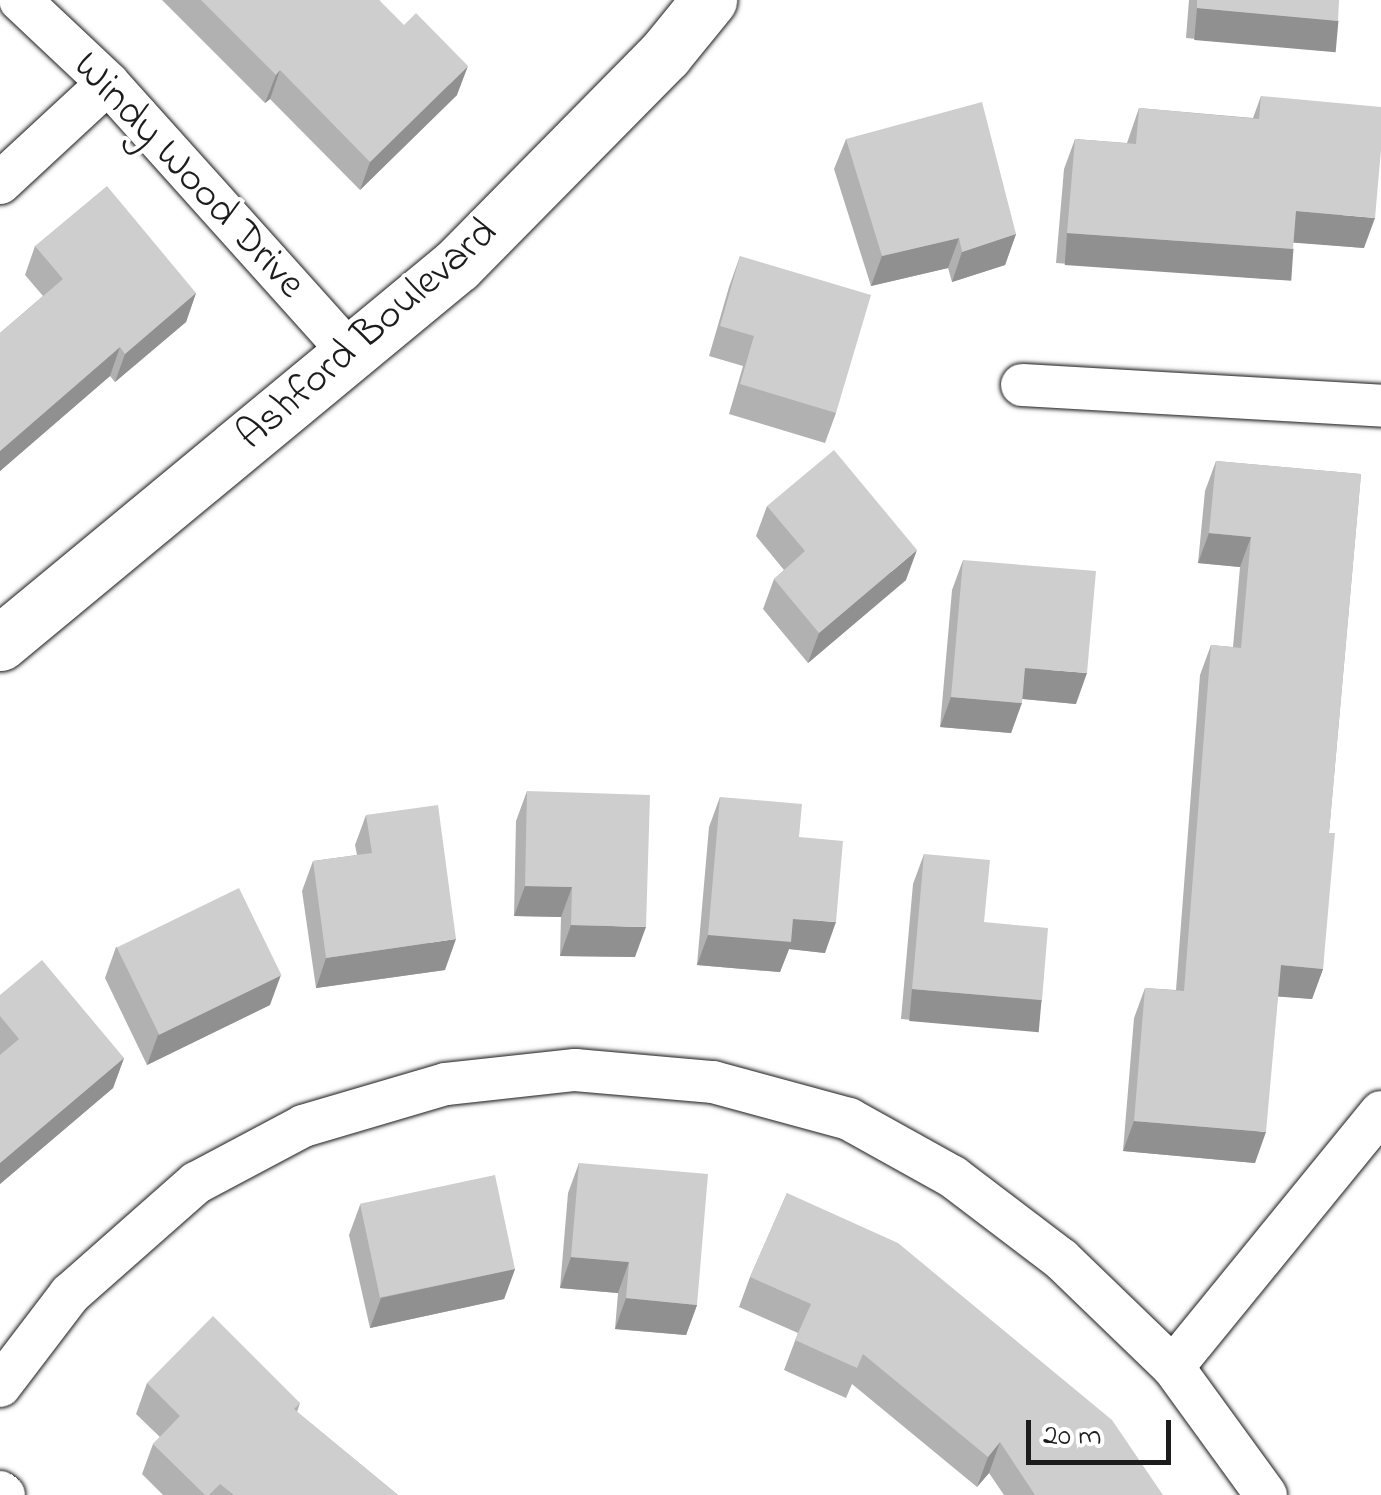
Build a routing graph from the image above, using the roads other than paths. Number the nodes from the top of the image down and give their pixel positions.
1 (20, 0) edge
2 (709, 0) edge
3 (108, 83) junction
4 (0, 183) edge
5 (352, 355) junction
6 (1022, 385) dead end
7 (1381, 406) edge
8 (0, 643) edge
9 (1381, 1112) edge
10 (1173, 1367) junction
11 (0, 1386) edge
12 (1266, 1495) edge

1 - 3 street, Windy Wood Drive
2 - 5 street, Ashford Boulevard
3 - 4 street
3 - 5 street, Windy Wood Drive
5 - 8 street, Ashford Boulevard
6 - 7 street
9 - 10 street
10 - 11 street
10 - 12 street

